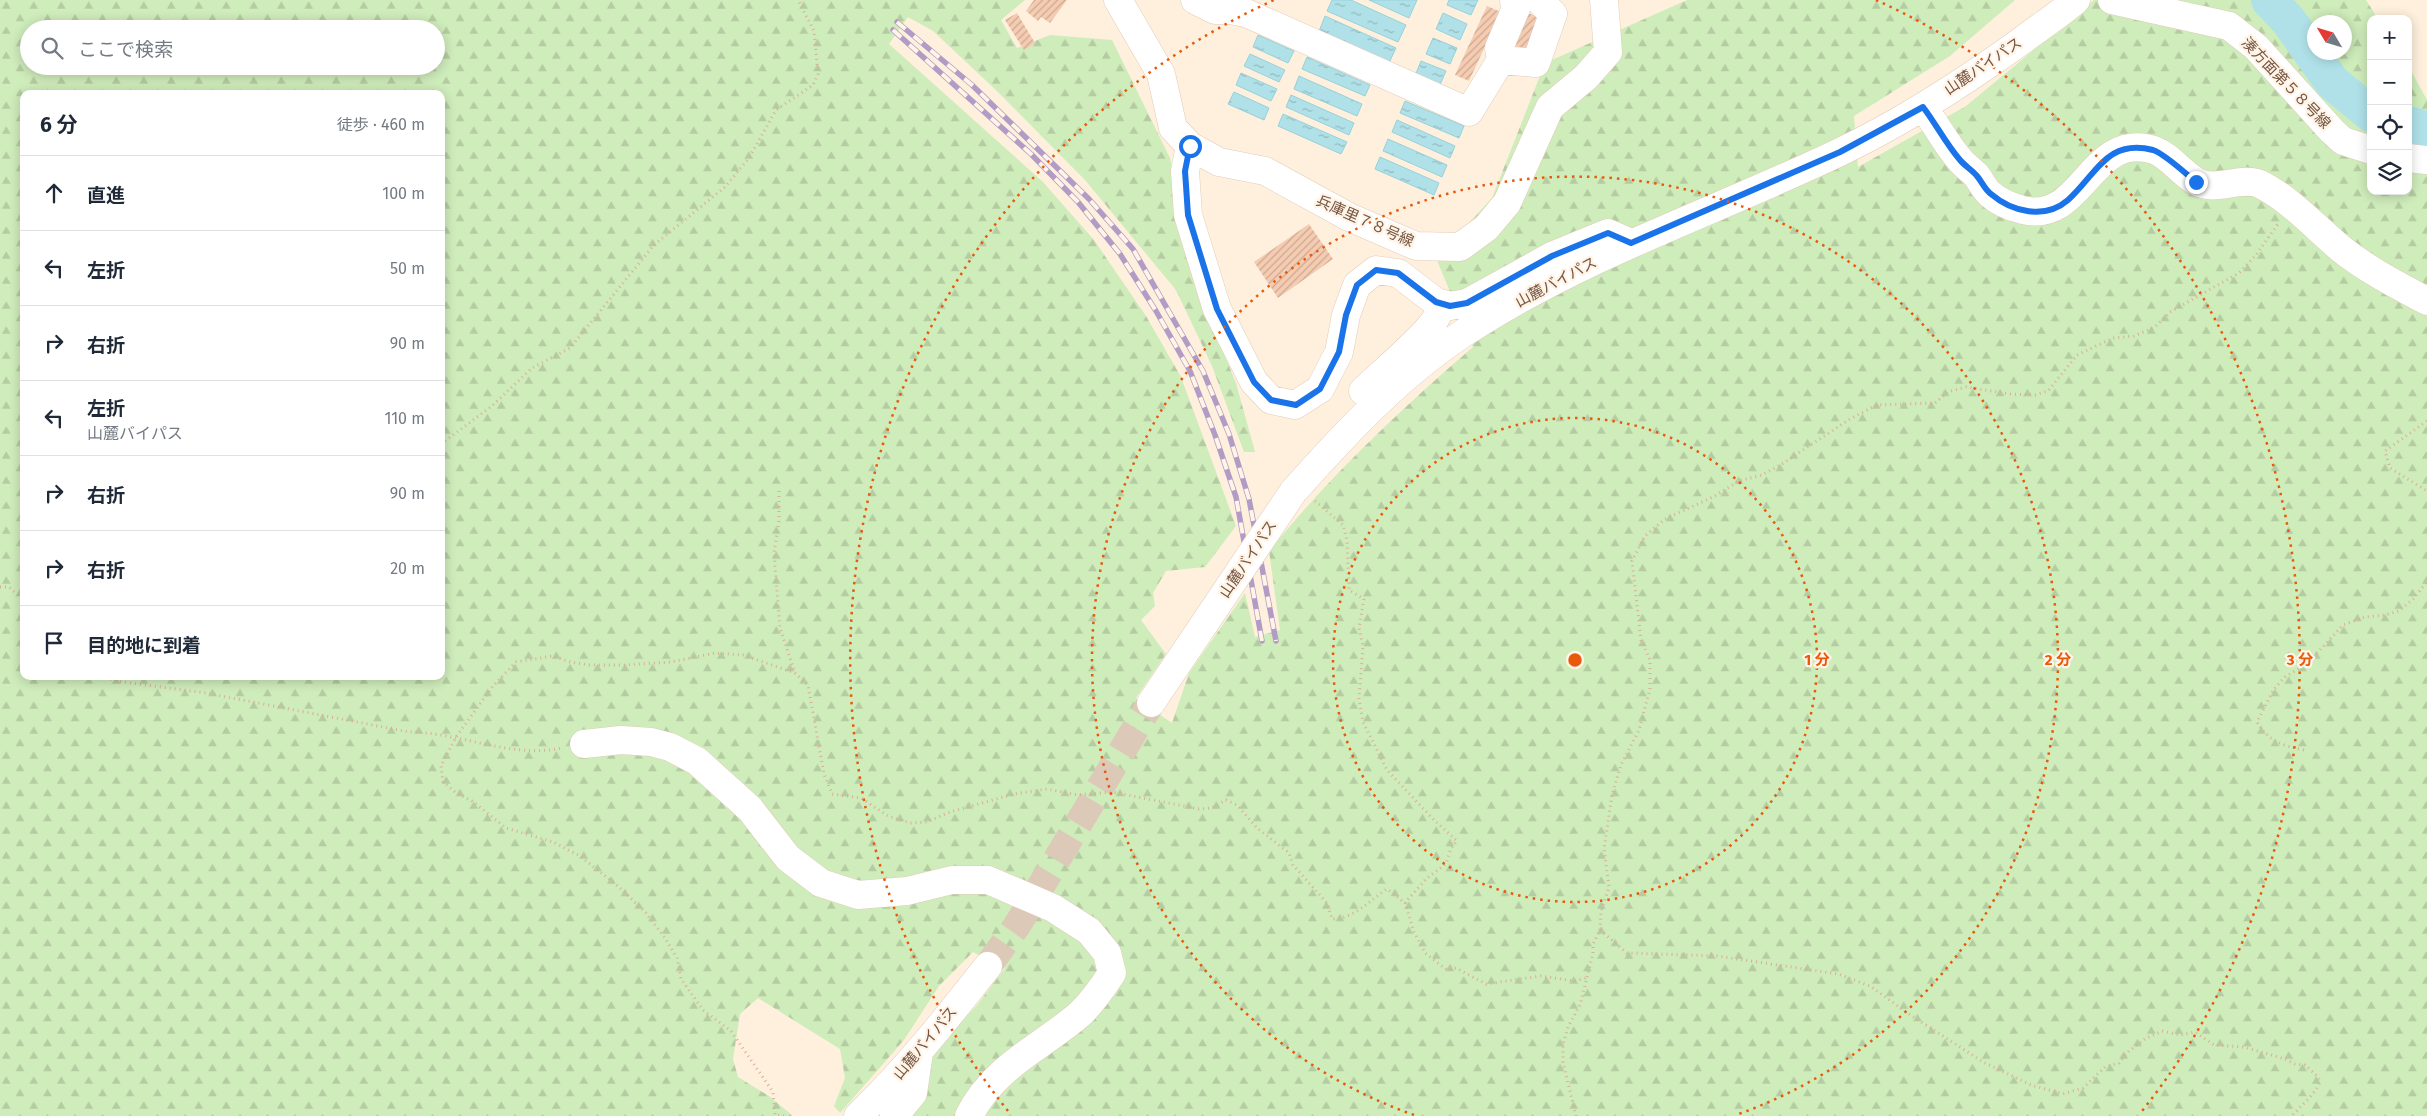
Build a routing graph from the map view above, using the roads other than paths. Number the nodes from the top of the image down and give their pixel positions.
1 (1118, 0) edge
2 (1195, 0) edge
3 (1514, 0) edge
4 (1539, 0) edge
5 (1609, 0) edge
6 (2076, 0) edge
7 (2112, 0) edge
8 (1232, 5) edge
9 (1501, 60) junction
10 (1923, 107) junction
11 (1190, 146) junction
12 (2367, 149) edge
13 (2412, 158) edge
14 (2427, 160) edge
15 (1631, 243) junction
16 (2427, 301) edge
17 (1436, 302) junction
18 (1348, 431) junction
19 (1151, 703) tunnel mouth
20 (584, 744) road end
21 (988, 966) tunnel mouth
22 (919, 1052) junction
23 (858, 1116) edge
24 (894, 1116) edge
25 (969, 1116) edge

1 - 11 street
2 - 8 street
3 - 9 street
4 - 9 street
5 - 11 street, 兵庫里７８号線
6 - 10 street, 山麓バイパス
7 - 12 street, 湊方面第５８号線
8 - 9 street
10 - 15 street, 山麓バイパス
10 - 16 street
11 - 17 street
13 - 14 street
15 - 17 street
15 - 18 street, 山麓バイパス
17 - 18 street
18 - 19 street, 山麓バイパス, bridge
20 - 25 street
21 - 22 street, 山麓バイパス
22 - 23 street, 山麓バイパス
22 - 24 street

